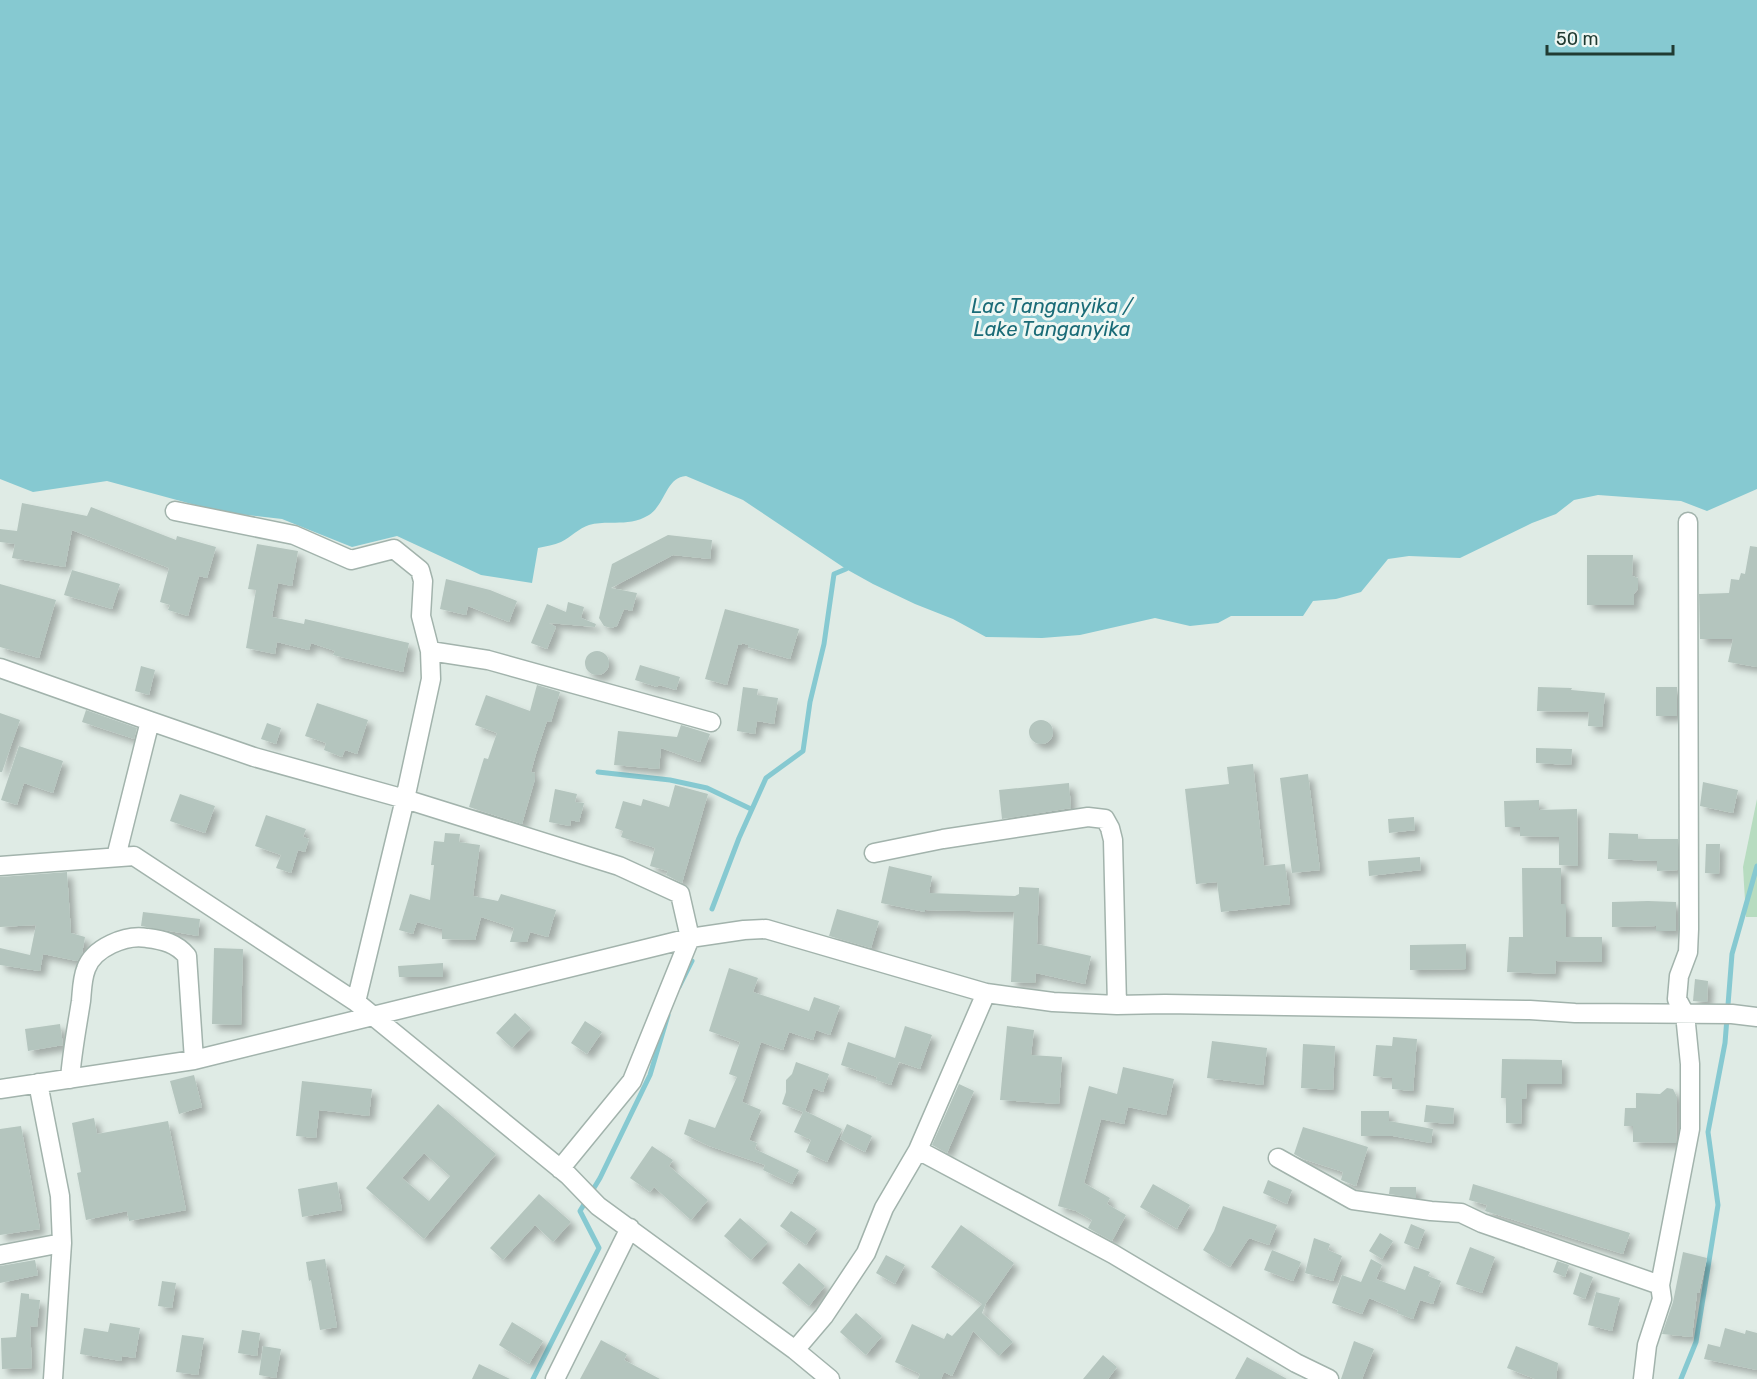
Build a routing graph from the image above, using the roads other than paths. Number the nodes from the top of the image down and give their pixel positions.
1 (175, 511) dead end
2 (1688, 522) dead end
3 (430, 651) junction
4 (0, 668) edge
5 (150, 721) junction
6 (711, 722) dead end
7 (405, 799) junction
8 (874, 853) dead end
9 (116, 857) junction
10 (0, 866) edge
11 (690, 938) junction
12 (986, 993) junction
13 (356, 1002) junction
14 (1117, 1005) junction
15 (1691, 1014) junction
16 (373, 1017) junction
17 (1757, 1017) edge
18 (194, 1060) junction
19 (70, 1079) junction
20 (38, 1083) junction
21 (0, 1089) edge
22 (918, 1150) junction
23 (1278, 1158) dead end
24 (564, 1172) junction
25 (630, 1228) junction
26 (62, 1243) junction
27 (0, 1256) edge
28 (1660, 1285) junction
29 (795, 1350) junction
30 (53, 1376) edge
31 (555, 1379) edge
32 (830, 1379) edge
33 (1329, 1379) edge
34 (1643, 1379) edge

1 - 3 street
2 - 15 street
3 - 6 street
3 - 7 street
4 - 5 street
5 - 7 street
5 - 9 street
7 - 11 street
7 - 13 street
8 - 14 street
9 - 10 street
9 - 13 street
11 - 12 street
11 - 16 street
11 - 24 street
12 - 14 street
12 - 22 street
13 - 16 street
14 - 15 street
15 - 17 street
15 - 28 street
16 - 18 street
16 - 24 street
18 - 19 street
18 - 19 street
19 - 20 street
20 - 21 street
20 - 26 street
22 - 29 street
22 - 33 street
23 - 28 street
24 - 25 street
25 - 29 street
25 - 31 street
26 - 27 street
26 - 30 street
28 - 34 street
29 - 32 street

